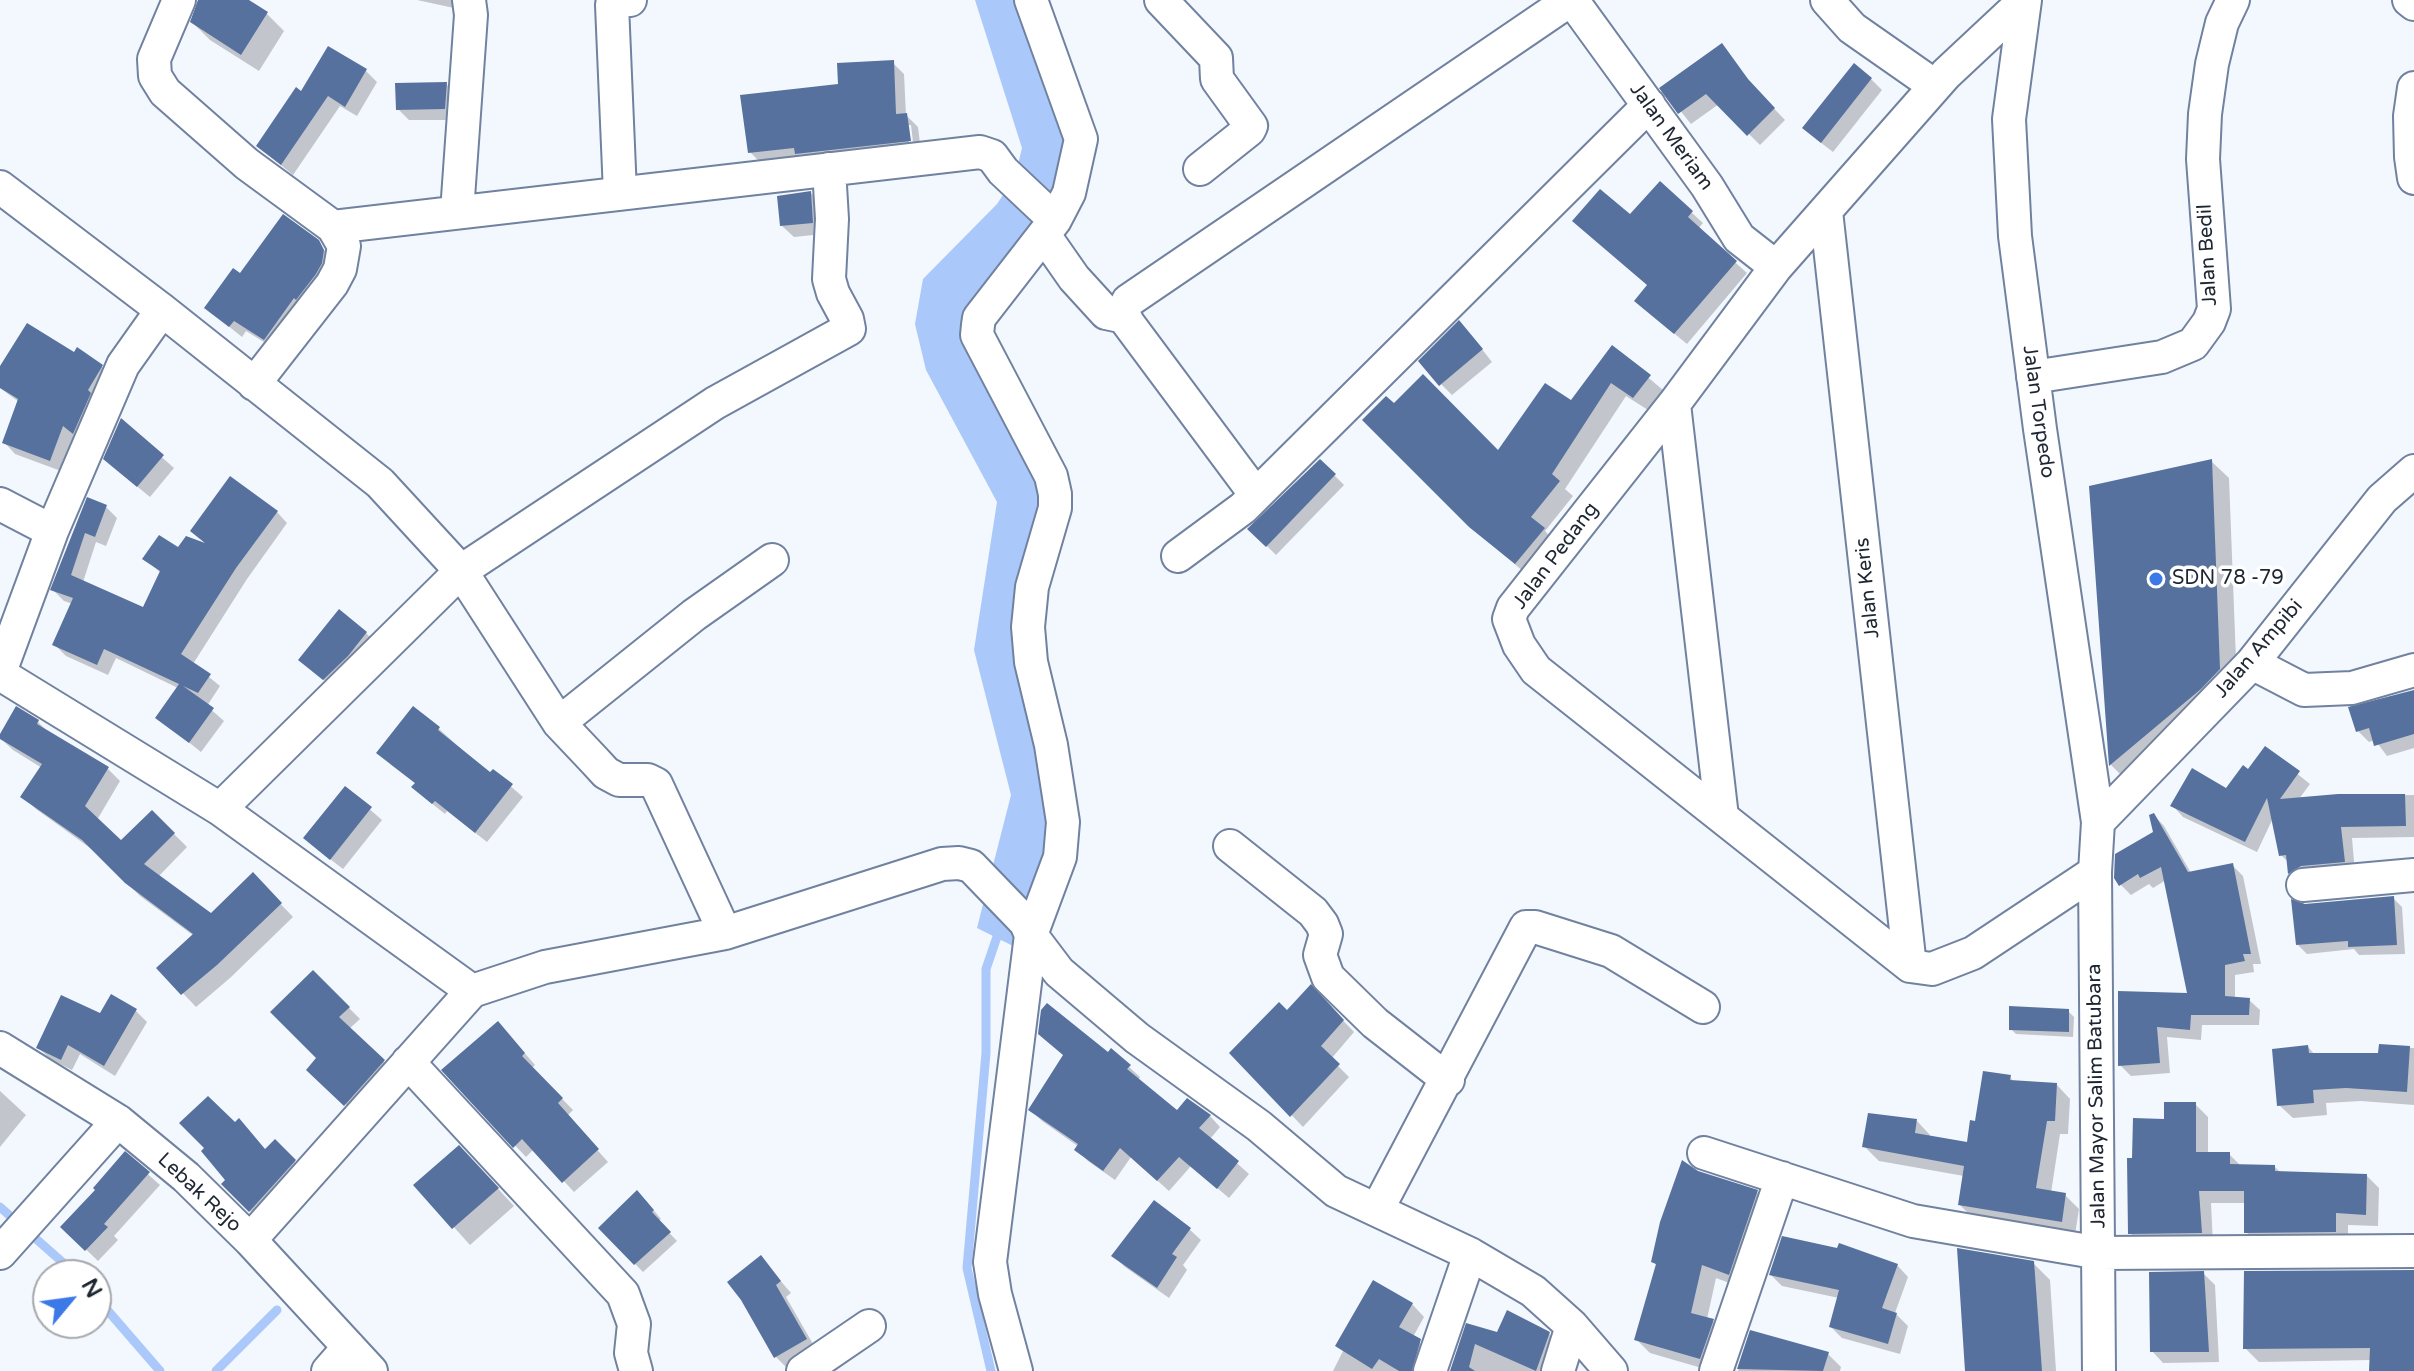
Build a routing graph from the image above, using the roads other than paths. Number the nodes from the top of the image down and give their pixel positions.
1 (179, 0) edge
2 (469, 0) edge
3 (630, 0) edge
4 (1031, 0) edge
5 (1161, 0) edge
6 (1571, 0) edge
7 (1827, 0) edge
8 (2025, 0) edge
9 (2233, 0) edge
10 (2409, 0) edge
11 (2414, 4) edge
12 (1935, 86) junction
13 (2414, 88) edge
14 (1649, 105) junction
15 (829, 169) junction
16 (1200, 169) dead end
17 (2414, 178) edge
18 (0, 187) edge
19 (620, 193) junction
20 (1826, 211) junction
21 (457, 212) junction
22 (1049, 223) junction
23 (333, 227) junction
24 (1776, 267) junction
25 (162, 310) junction
26 (1125, 317) junction
27 (2033, 377) junction
28 (254, 384) junction
29 (1674, 404) junction
30 (2414, 471) edge
31 (1256, 495) junction
32 (0, 504) edge
33 (52, 531) junction
34 (1178, 556) dead end
35 (772, 560) dead end
36 (461, 571) junction
37 (2252, 663) junction
38 (2414, 670) edge
39 (0, 673) edge
40 (559, 723) junction
41 (220, 809) junction
42 (1722, 817) junction
43 (2098, 822) junction
44 (1230, 846) dead end
45 (2095, 872) junction
46 (2414, 875) edge
47 (2303, 885) dead end
48 (1029, 929) junction
49 (725, 933) junction
50 (1910, 966) junction
51 (472, 991) junction
52 (1703, 1007) dead end
53 (0, 1048) edge
54 (408, 1062) junction
55 (1448, 1080) junction
56 (118, 1121) junction
57 (1704, 1153) dead end
58 (1782, 1178) junction
59 (1377, 1210) junction
60 (16, 1236) edge
61 (250, 1240) junction
62 (2414, 1251) edge
63 (2100, 1253) junction
64 (1470, 1254) junction
65 (869, 1326) dead end
66 (1572, 1326) junction
67 (338, 1359) edge
68 (371, 1371) edge
69 (636, 1371) edge
70 (803, 1371) edge
71 (1016, 1371) edge
72 (1430, 1371) edge
73 (1558, 1371) edge
74 (1611, 1371) edge
75 (1716, 1371) edge
76 (2099, 1371) edge

1 - 23 street
2 - 21 street
3 - 19 street
4 - 22 street
5 - 16 street
6 - 14 street, Jalan Meriam
6 - 26 street
7 - 12 street
8 - 12 street, Jalan Pedang
8 - 27 street, Jalan Torpedo
9 - 27 street, Jalan Bedil
10 - 11 street
12 - 20 street, Jalan Pedang
13 - 17 street
14 - 24 street, Jalan Meriam
14 - 31 street
15 - 19 street
15 - 22 street
15 - 36 street
18 - 25 street
19 - 21 street
20 - 24 street, Jalan Pedang
20 - 50 street, Jalan Keris
21 - 23 street
22 - 26 street
22 - 48 street
23 - 28 street
24 - 29 street, Jalan Pedang
25 - 28 street
25 - 33 street
26 - 31 street
27 - 43 street, Jalan Torpedo
28 - 36 street
29 - 42 street
29 - 42 street, Jalan Pedang
30 - 37 street, Jalan Ampibi
31 - 34 street
32 - 33 street
33 - 39 street
35 - 40 street
36 - 40 street
36 - 41 street
37 - 38 street
37 - 43 street, Jalan Ampibi
39 - 41 street
40 - 49 street
41 - 51 street
42 - 50 street, Jalan Pedang
43 - 45 street, Jalan Mayor Salim Batubara
44 - 55 street
45 - 50 street
45 - 63 street, Jalan Mayor Salim Batubara
46 - 47 street
48 - 49 street
48 - 59 street
48 - 71 street
49 - 51 street
51 - 54 street
52 - 55 street
53 - 56 street, Lebak Rejo
54 - 61 street
54 - 69 street
55 - 59 street
56 - 60 street
56 - 61 street, Lebak Rejo
57 - 58 street
58 - 63 street
58 - 75 street
59 - 64 street
61 - 67 street, Lebak Rejo
62 - 63 street
63 - 76 street, Jalan Mayor Salim Batubara
64 - 66 street
64 - 72 street
65 - 70 street
66 - 73 street
66 - 74 street
67 - 68 street, Lebak Rejo

